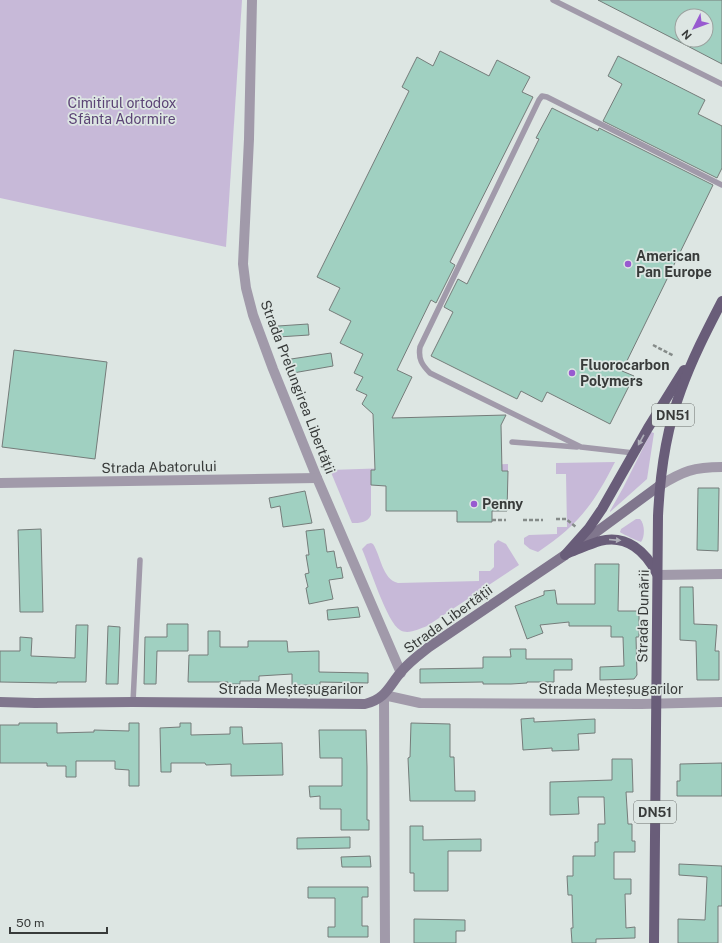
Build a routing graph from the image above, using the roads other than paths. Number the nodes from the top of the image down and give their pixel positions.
1 (252, 0) edge
2 (553, 0) edge
3 (722, 84) edge
4 (722, 185) edge
5 (722, 301) edge
6 (699, 347) junction
7 (512, 442) dead end
8 (581, 447) junction
9 (634, 453) junction
10 (722, 467) edge
11 (317, 478) junction
12 (0, 483) edge
13 (659, 486) junction
14 (565, 555) junction
15 (140, 560) dead end
16 (722, 574) edge
17 (658, 575) junction
18 (401, 673) junction
19 (384, 694) junction
20 (0, 702) edge
21 (133, 702) junction
22 (722, 702) edge
23 (656, 703) junction
24 (385, 943) edge
25 (654, 943) edge

1 - 11 street, Strada Prelungirea Libertății
2 - 3 lane
4 - 8 lane
5 - 6 main road, Strada Dunării / DN51
6 -> 9 main road
6 - 13 main road, Strada Dunării / DN51
7 - 8 lane
8 - 9 lane
9 - 14 main road
10 - 13 street
11 - 12 street, Strada Abatorului
11 - 18 street, Strada Prelungirea Libertății
13 - 14 street, Strada Libertății
13 - 17 main road, Strada Dunării / DN51
14 -> 17 main road
14 - 18 street, Strada Libertății
15 - 21 lane
16 - 17 street
17 - 23 main road, Strada Dunării / DN51
18 - 19 street, Strada Libertății
19 - 21 street, Strada Meșteșugarilor
19 - 23 street, Strada Meșteșugarilor
19 - 24 street
20 - 21 street, Strada Meșteșugarilor
22 - 23 street, Strada Meșteșugarilor
23 - 25 main road, Strada Dunării / DN51

